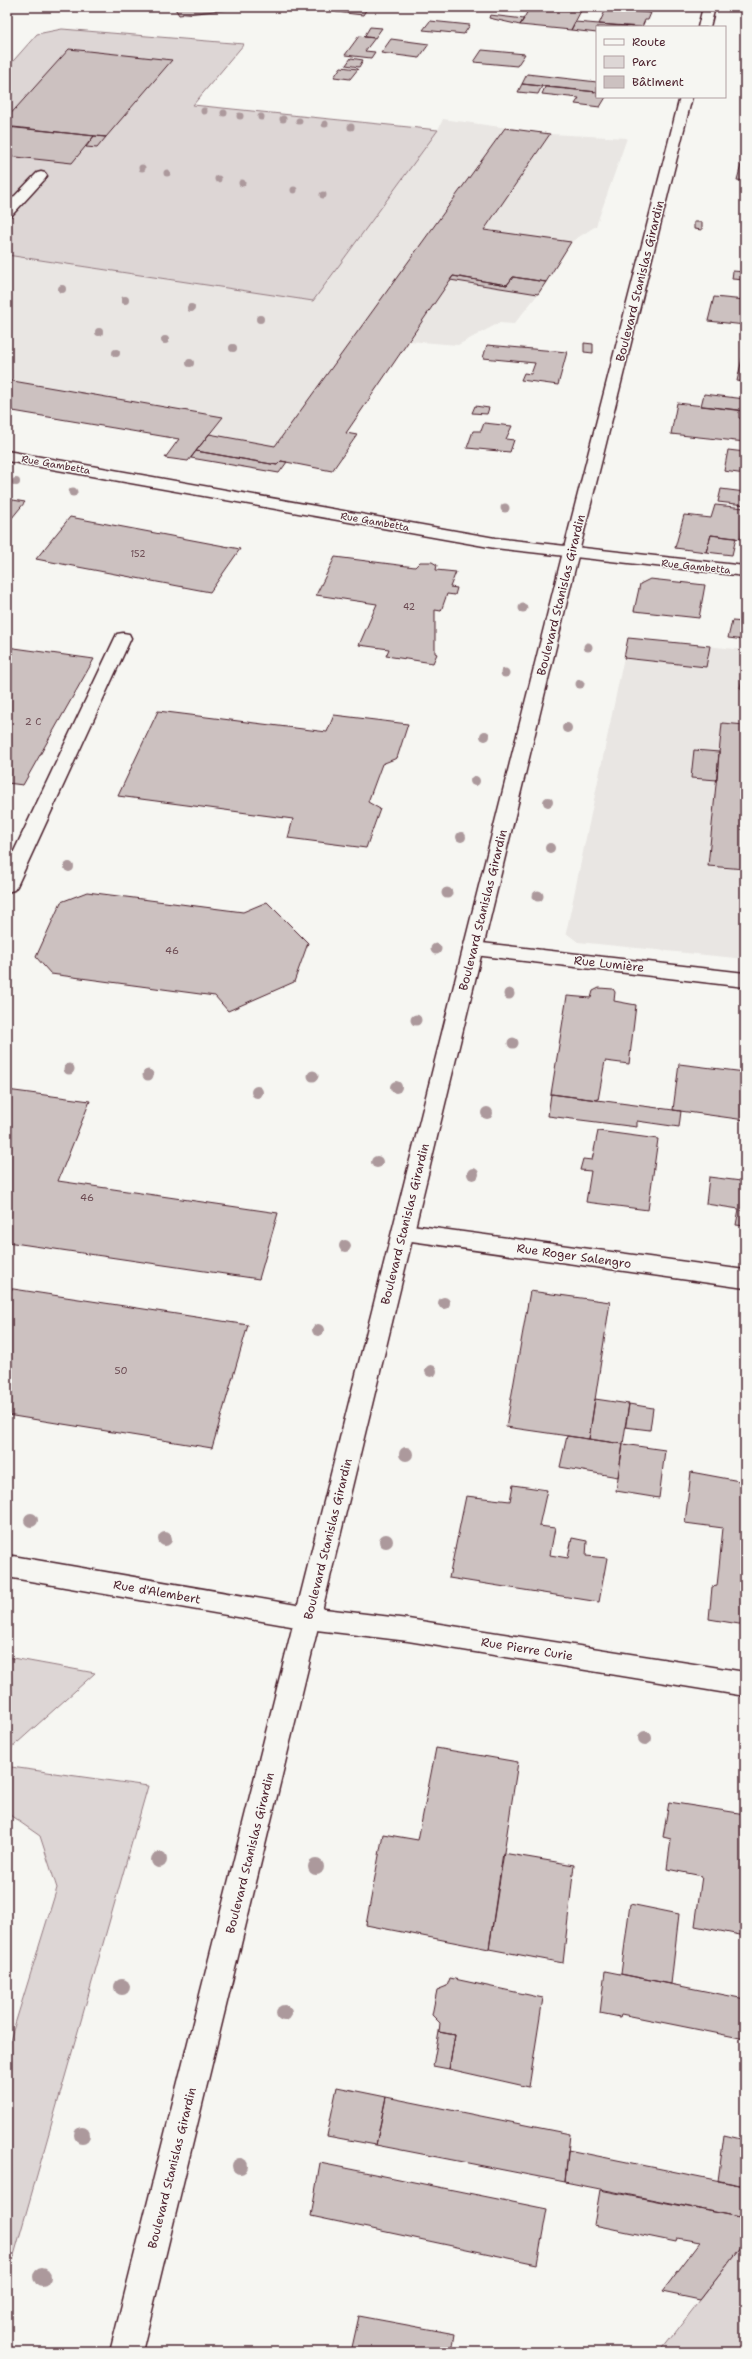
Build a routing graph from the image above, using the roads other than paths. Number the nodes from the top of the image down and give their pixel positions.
1 (709, 7) edge
2 (704, 26) edge
3 (686, 98) edge
4 (41, 176) dead end
5 (7, 212) edge
6 (7, 456) edge
7 (571, 552) junction
8 (745, 571) edge
9 (123, 638) dead end
10 (7, 886) edge
11 (473, 949) junction
12 (745, 980) edge
13 (404, 1232) junction
14 (745, 1279) edge
15 (7, 1566) edge
16 (308, 1618) junction
17 (745, 1684) edge
18 (126, 2352) edge

1 - 2 main road
3 - 7 main road, Boulevard Stanislas Girardin
4 - 5 main road
6 - 7 main road, Rue Gambetta
7 - 8 main road, Rue Gambetta
7 - 11 main road, Boulevard Stanislas Girardin
9 - 10 main road
11 - 12 main road, Rue Lumière
11 - 13 main road, Boulevard Stanislas Girardin
13 - 14 main road, Rue Roger Salengro
13 - 16 main road, Boulevard Stanislas Girardin
15 - 16 main road, Rue d'Alembert
16 - 17 main road, Rue Pierre Curie
16 - 18 main road, Boulevard Stanislas Girardin

